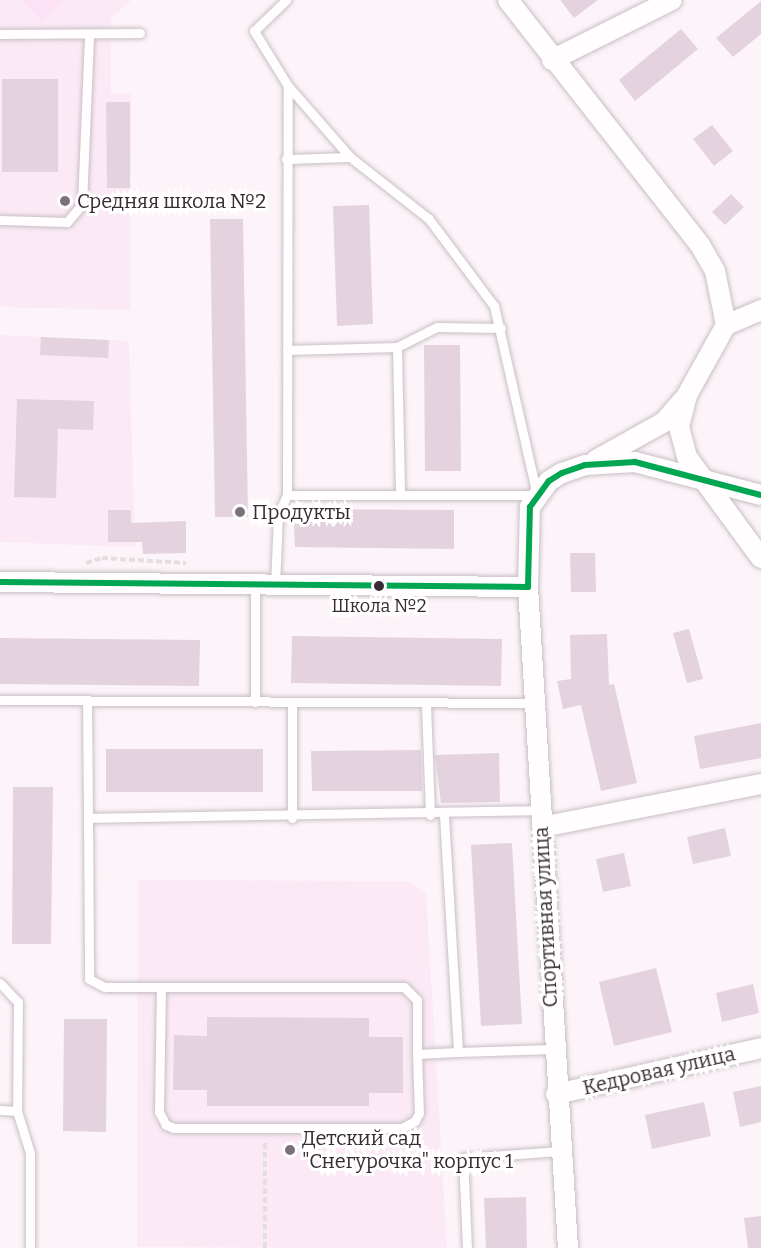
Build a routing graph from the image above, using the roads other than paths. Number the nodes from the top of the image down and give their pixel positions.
1 (286, 0) edge
2 (508, 0) edge
3 (672, 0) edge
4 (140, 33) dead end
5 (0, 34) edge
6 (89, 34) junction
7 (552, 60) junction
8 (288, 86) junction
9 (350, 157) junction
10 (286, 159) junction
11 (0, 220) edge
12 (761, 310) edge
13 (726, 325) junction
14 (501, 328) junction
15 (397, 347) junction
16 (286, 350) junction
17 (687, 395) junction
18 (585, 465) junction
19 (700, 476) junction
20 (288, 495) junction
21 (400, 495) junction
22 (537, 495) junction
23 (761, 495) edge
24 (761, 558) edge
25 (0, 582) edge
26 (255, 586) junction
27 (275, 586) junction
28 (528, 586) junction
29 (0, 700) edge
30 (87, 700) junction
31 (255, 702) junction
32 (292, 702) junction
33 (534, 703) junction
34 (426, 705) junction
35 (761, 784) edge
36 (430, 815) junction
37 (444, 815) junction
38 (88, 818) junction
39 (292, 818) junction
40 (541, 819) junction
41 (0, 983) edge
42 (161, 987) junction
43 (761, 1048) edge
44 (553, 1049) junction
45 (458, 1052) junction
46 (417, 1054) junction
47 (556, 1094) junction
48 (0, 1110) edge
49 (17, 1111) junction
50 (561, 1151) junction
51 (30, 1248) edge
52 (467, 1248) edge
53 (568, 1248) edge

1 - 8 lane
2 - 7 street
3 - 7 street
4 - 6 lane
5 - 6 lane
6 - 11 lane
7 - 13 street
8 - 9 lane
8 - 10 lane
9 - 10 lane
9 - 14 lane
10 - 16 lane
12 - 13 street
13 - 17 street
14 - 15 lane
14 - 22 lane
15 - 16 lane
15 - 21 lane
16 - 20 lane
17 - 18 street
17 - 19 street
18 - 19 street
18 - 22 street
19 - 23 street
19 - 24 street
20 - 21 lane
20 - 27 lane
21 - 22 lane
22 - 28 street, Спортивная улица
25 - 26 street
26 - 27 street
26 - 31 lane
27 - 28 street
28 - 33 street, Спортивная улица
29 - 30 lane
30 - 31 lane
30 - 38 lane
31 - 32 lane
32 - 34 lane
32 - 39 lane
33 - 34 lane
33 - 40 street, Спортивная улица
34 - 36 lane
35 - 40 street
36 - 37 lane
36 - 39 lane
37 - 40 lane
37 - 45 lane
38 - 39 lane
38 - 42 lane
40 - 44 street, Спортивная улица
41 - 49 lane
42 - 46 lane
42 - 46 lane
43 - 47 street, Кедровая улица
44 - 45 lane
44 - 47 street, Спортивная улица
45 - 46 lane
47 - 50 street, Спортивная улица
48 - 49 lane
49 - 51 lane
50 - 52 lane
50 - 53 street, Спортивная улица

